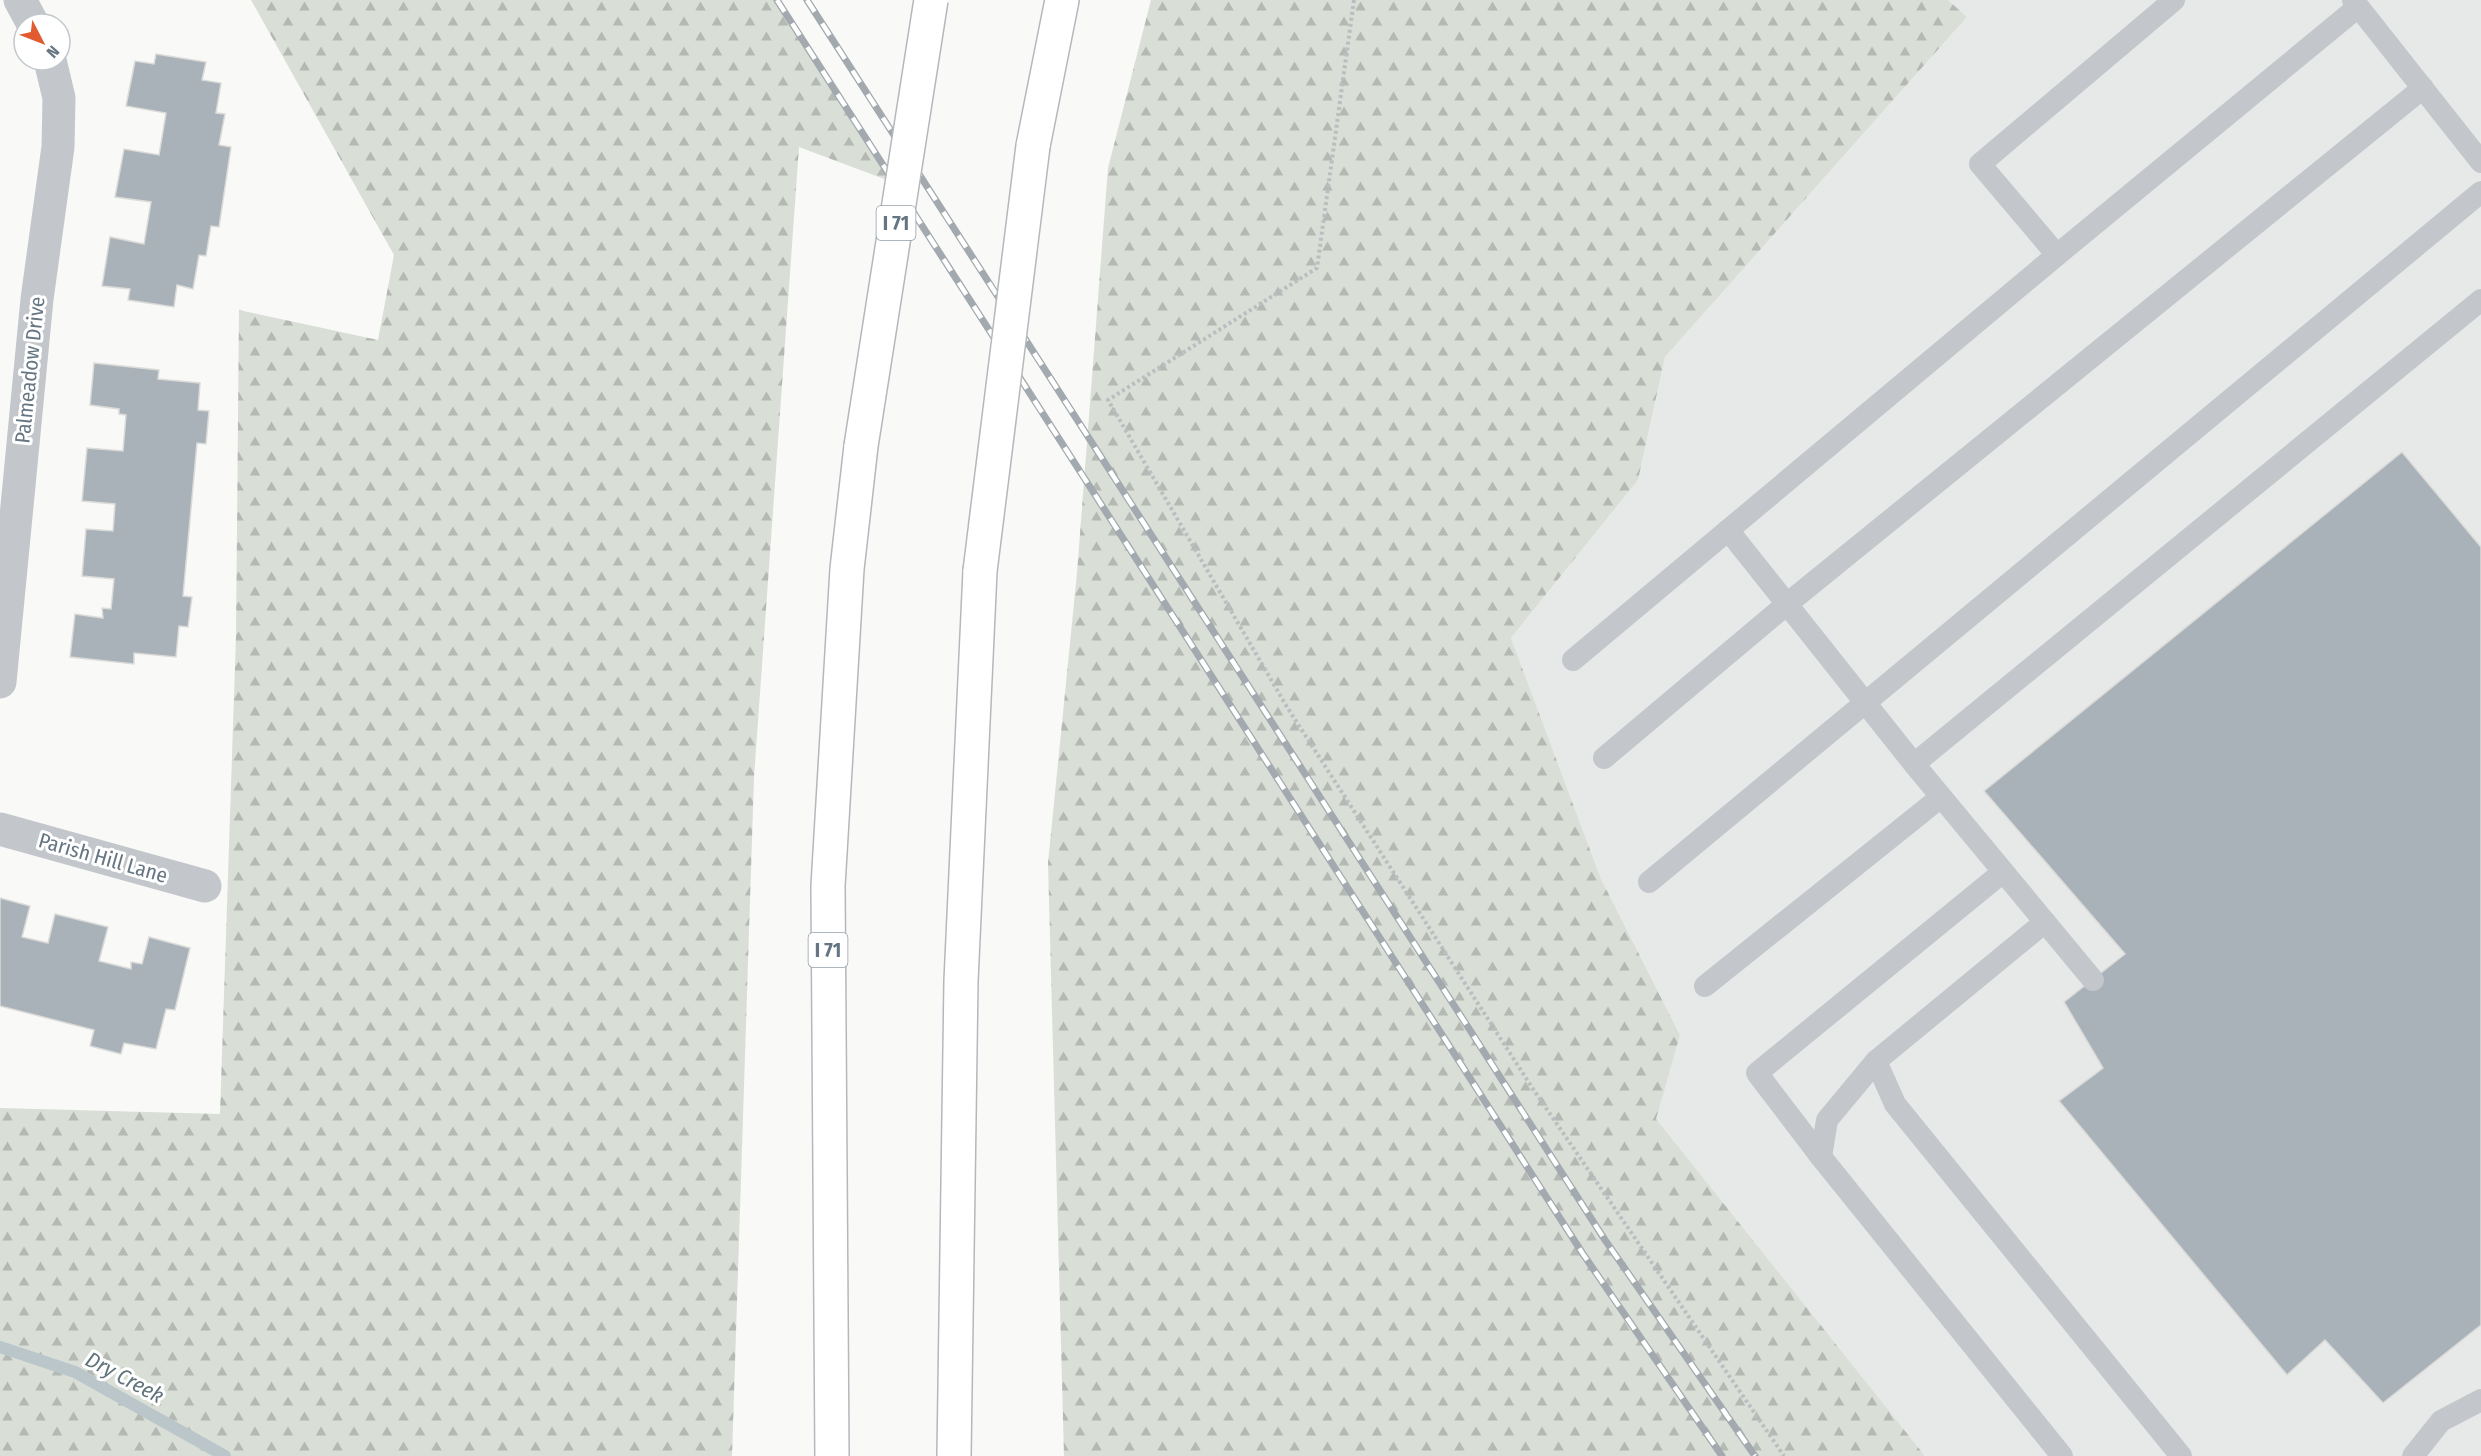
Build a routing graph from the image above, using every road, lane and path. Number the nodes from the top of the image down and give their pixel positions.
1 (931, 0) edge
2 (1062, 0) edge
3 (1354, 0) edge
4 (2174, 0) edge
5 (2356, 4) edge
6 (53, 72) edge
7 (2423, 88) junction
8 (2481, 162) edge
9 (2481, 192) edge
10 (2057, 255) junction
11 (2481, 300) edge
12 (1728, 530) junction
13 (1787, 604) junction
14 (1573, 660) dead end
15 (0, 682) edge
16 (1865, 702) junction
17 (1604, 758) dead end
18 (1914, 764) junction
19 (1941, 797) junction
20 (0, 829) edge
21 (2003, 872) junction
22 (1649, 882) dead end
23 (206, 886) dead end
24 (2045, 922) junction
25 (2093, 980) dead end
26 (1706, 986) dead end
27 (1876, 1062) junction
28 (1821, 1157) junction
29 (2481, 1400) edge
30 (832, 1456) edge
31 (954, 1456) edge
32 (1784, 1456) edge
33 (2062, 1456) edge
34 (2181, 1456) edge
35 (2413, 1456) edge

1 - 30 highway, I 71, bridge
2 - 31 highway, bridge
3 - 32 path
4 - 10 lane
5 - 7 lane
5 - 10 lane
6 - 15 street, Palmeadow Drive
7 - 8 lane
7 - 13 lane
9 - 16 lane
10 - 12 lane
11 - 18 lane
12 - 13 lane
12 - 14 lane
13 - 16 lane
13 - 17 lane
16 - 18 lane
16 - 22 lane
18 - 19 lane
19 - 21 lane
19 - 26 lane
20 - 23 street, Parish Hill Lane
21 - 24 lane
21 - 28 lane
24 - 25 lane
24 - 27 lane
27 - 28 lane
27 - 34 lane
28 - 33 lane
29 - 35 lane

